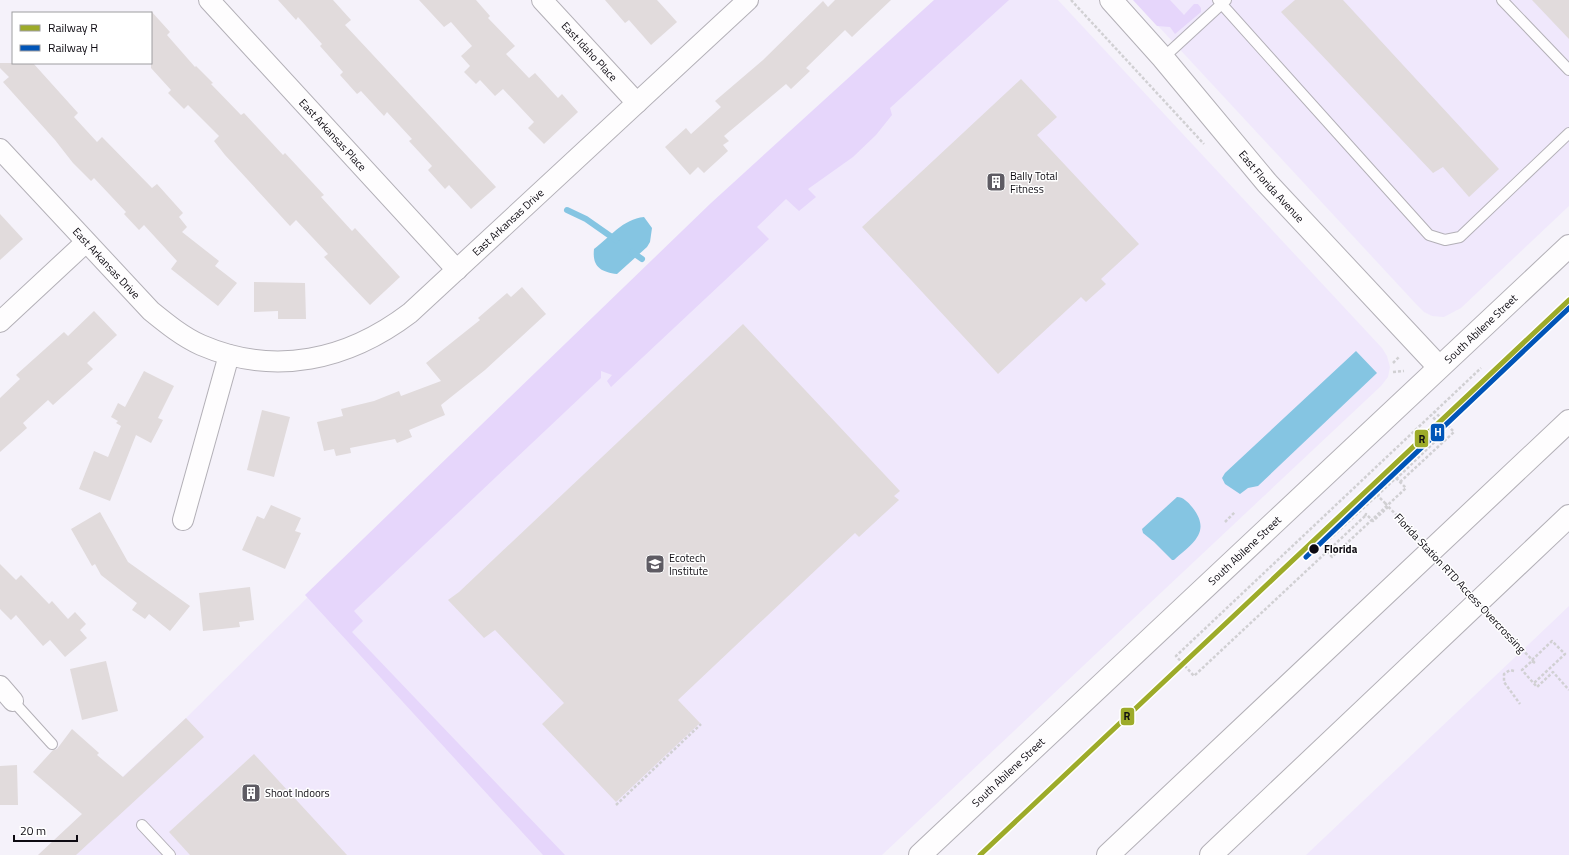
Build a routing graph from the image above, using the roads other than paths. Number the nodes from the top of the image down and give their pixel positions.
1 (208, 0) edge
2 (542, 0) edge
3 (748, 0) edge
4 (1111, 0) edge
5 (1502, 0) edge
6 (1222, 1) edge
7 (1163, 58) junction
8 (1569, 70) edge
9 (637, 103) junction
10 (1569, 133) edge
11 (0, 149) edge
12 (86, 242) junction
13 (1569, 246) edge
14 (458, 270) junction
15 (0, 322) edge
16 (229, 355) junction
17 (1438, 367) junction
18 (1569, 421) edge
19 (1569, 516) edge
20 (183, 520) dead end
21 (0, 686) edge
22 (13, 701) joint
23 (52, 744) dead end
24 (142, 825) dead end
25 (170, 855) edge
26 (920, 855) edge
27 (1108, 855) edge
28 (1211, 855) edge

1 - 14 street, East Arkansas Place
2 - 9 street, East Idaho Place
3 - 9 street, East Arkansas Drive
4 - 7 main road, East Florida Avenue
5 - 8 lane
6 - 7 lane
6 - 10 lane
7 - 17 main road, East Florida Avenue
9 - 14 street, East Arkansas Drive
11 - 12 street, East Arkansas Drive
12 - 15 street
12 - 16 street, East Arkansas Drive
13 - 17 main road, South Abilene Street
14 - 16 street, East Arkansas Drive
16 - 20 street
17 - 26 main road, South Abilene Street
18 - 27 main road
19 - 28 main road
21 - 22 street
22 - 23 lane
24 - 25 lane

